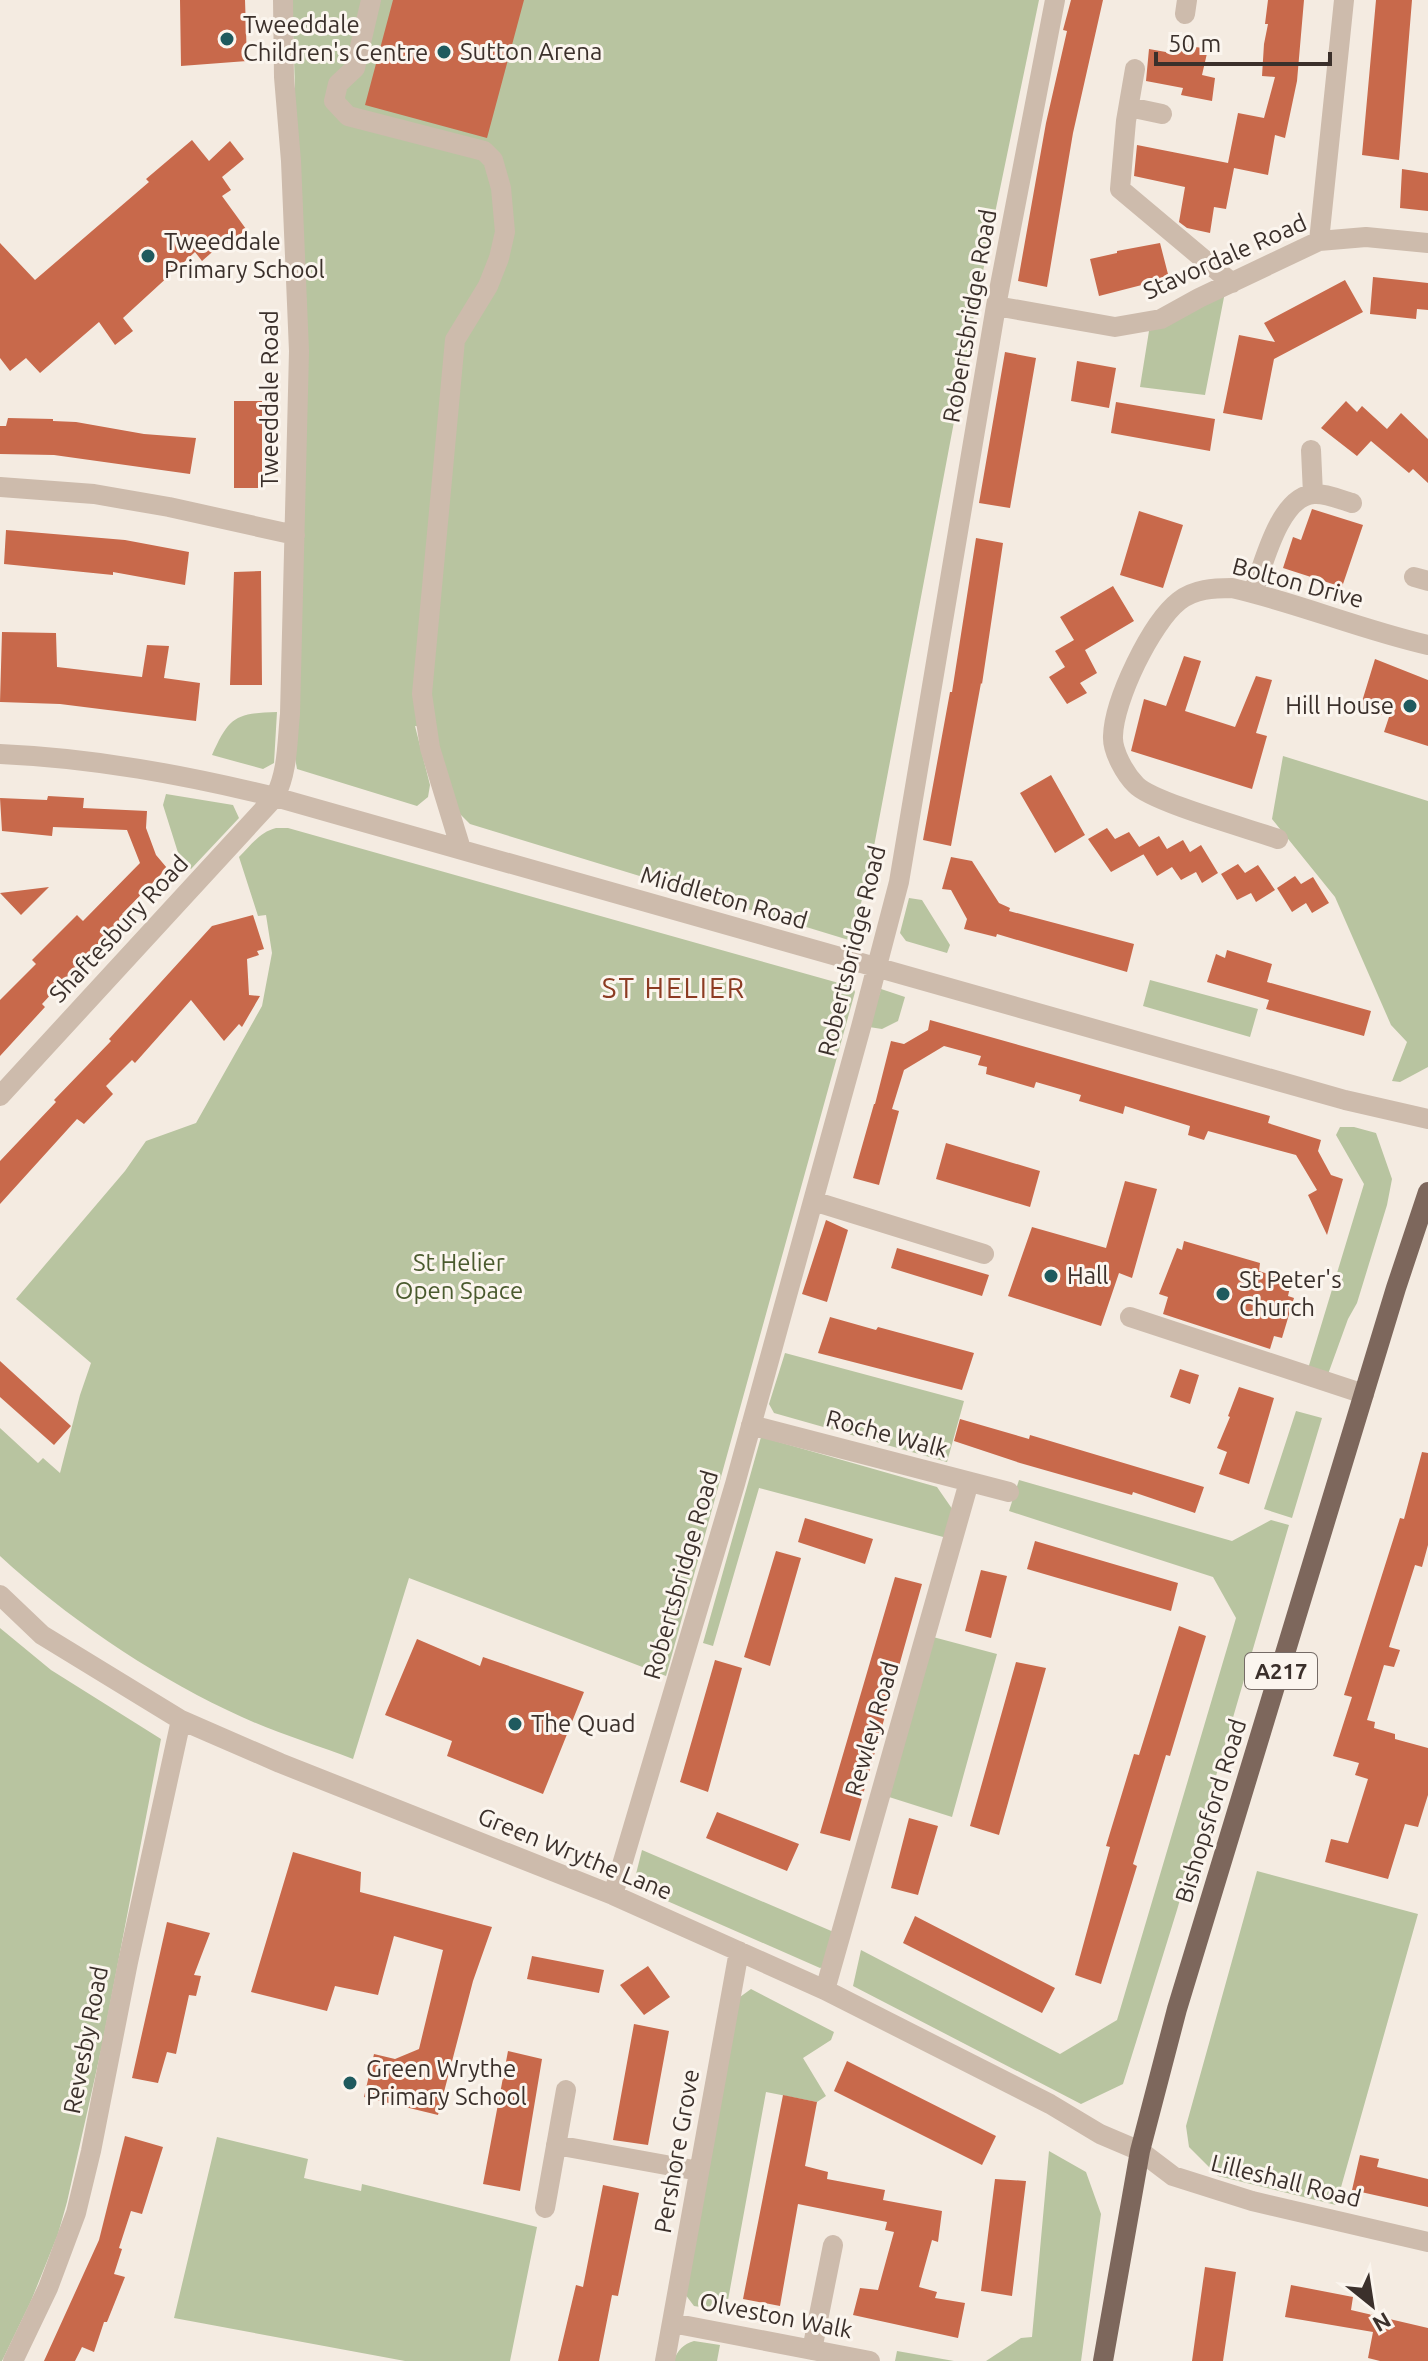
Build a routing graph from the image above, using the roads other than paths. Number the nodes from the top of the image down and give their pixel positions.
1 (283, 0) edge
2 (371, 0) edge
3 (1055, 0) edge
4 (1344, 0) edge
5 (1135, 69) dead end
6 (1129, 107) junction
7 (1162, 114) dead end
8 (1319, 241) junction
9 (1428, 243) edge
10 (1232, 283) junction
11 (996, 306) junction
12 (1311, 450) dead end
13 (0, 487) edge
14 (1313, 494) junction
15 (1352, 503) dead end
16 (295, 535) junction
17 (1253, 593) junction
18 (1428, 645) edge
19 (0, 754) edge
20 (275, 797) junction
21 (1278, 839) dead end
22 (461, 849) junction
23 (877, 967) junction
24 (0, 1096) edge
25 (1428, 1119) edge
26 (1428, 1192) edge
27 (813, 1201) junction
28 (984, 1254) dead end
29 (1130, 1317) dead end
30 (1364, 1394) junction
31 (751, 1425) junction
32 (969, 1482) junction
33 (1009, 1492) dead end
34 (0, 1595) edge
35 (181, 1720) junction
36 (613, 1895) junction
37 (739, 1951) junction
38 (825, 1990) junction
39 (566, 2090) dead end
40 (556, 2145) junction
41 (1140, 2151) junction
42 (699, 2171) junction
43 (545, 2208) dead end
44 (1428, 2242) edge
45 (833, 2245) dead end
46 (672, 2323) junction
47 (812, 2350) junction
48 (13, 2361) edge
49 (665, 2361) edge
50 (870, 2361) edge
51 (1103, 2361) edge

1 - 16 street, Tweeddale Road
2 - 22 street
3 - 11 street, Robertsbridge Road
4 - 8 street
5 - 6 street
6 - 7 street
6 - 10 street
8 - 9 street, Stavordale Road
8 - 10 street, Stavordale Road
10 - 11 street, Stavordale Road
11 - 23 street, Robertsbridge Road
12 - 14 street
13 - 16 street
14 - 15 street
14 - 17 street
16 - 20 street, Tweeddale Road
17 - 18 street, Bolton Drive
17 - 21 street, Bolton Drive
19 - 20 street, Middleton Road
20 - 22 street, Middleton Road
20 - 24 street, Shaftesbury Road
22 - 23 street, Middleton Road
23 - 25 street, Middleton Road
23 - 27 street, Robertsbridge Road
26 - 30 main road, Bishopsford Road / A217
27 - 28 street
27 - 31 street, Robertsbridge Road
29 - 30 street
30 - 41 main road, Bishopsford Road / A217
31 - 32 street, Roche Walk
31 - 36 street, Robertsbridge Road
32 - 33 street, Roche Walk
32 - 38 street, Rewley Road
34 - 35 street, Green Wrythe Lane
35 - 36 street, Green Wrythe Lane
35 - 48 street, Revesby Road
36 - 37 street, Green Wrythe Lane
37 - 38 street, Green Wrythe Lane
37 - 42 street, Pershore Grove
38 - 41 street, Green Wrythe Lane
39 - 40 street
40 - 42 street
40 - 43 street
41 - 44 street, Lilleshall Road
41 - 51 main road, Bishopsford Road / A217
42 - 46 street, Pershore Grove
45 - 47 street
46 - 47 street, Olveston Walk
46 - 49 street, Pershore Grove
47 - 50 street, Olveston Walk

